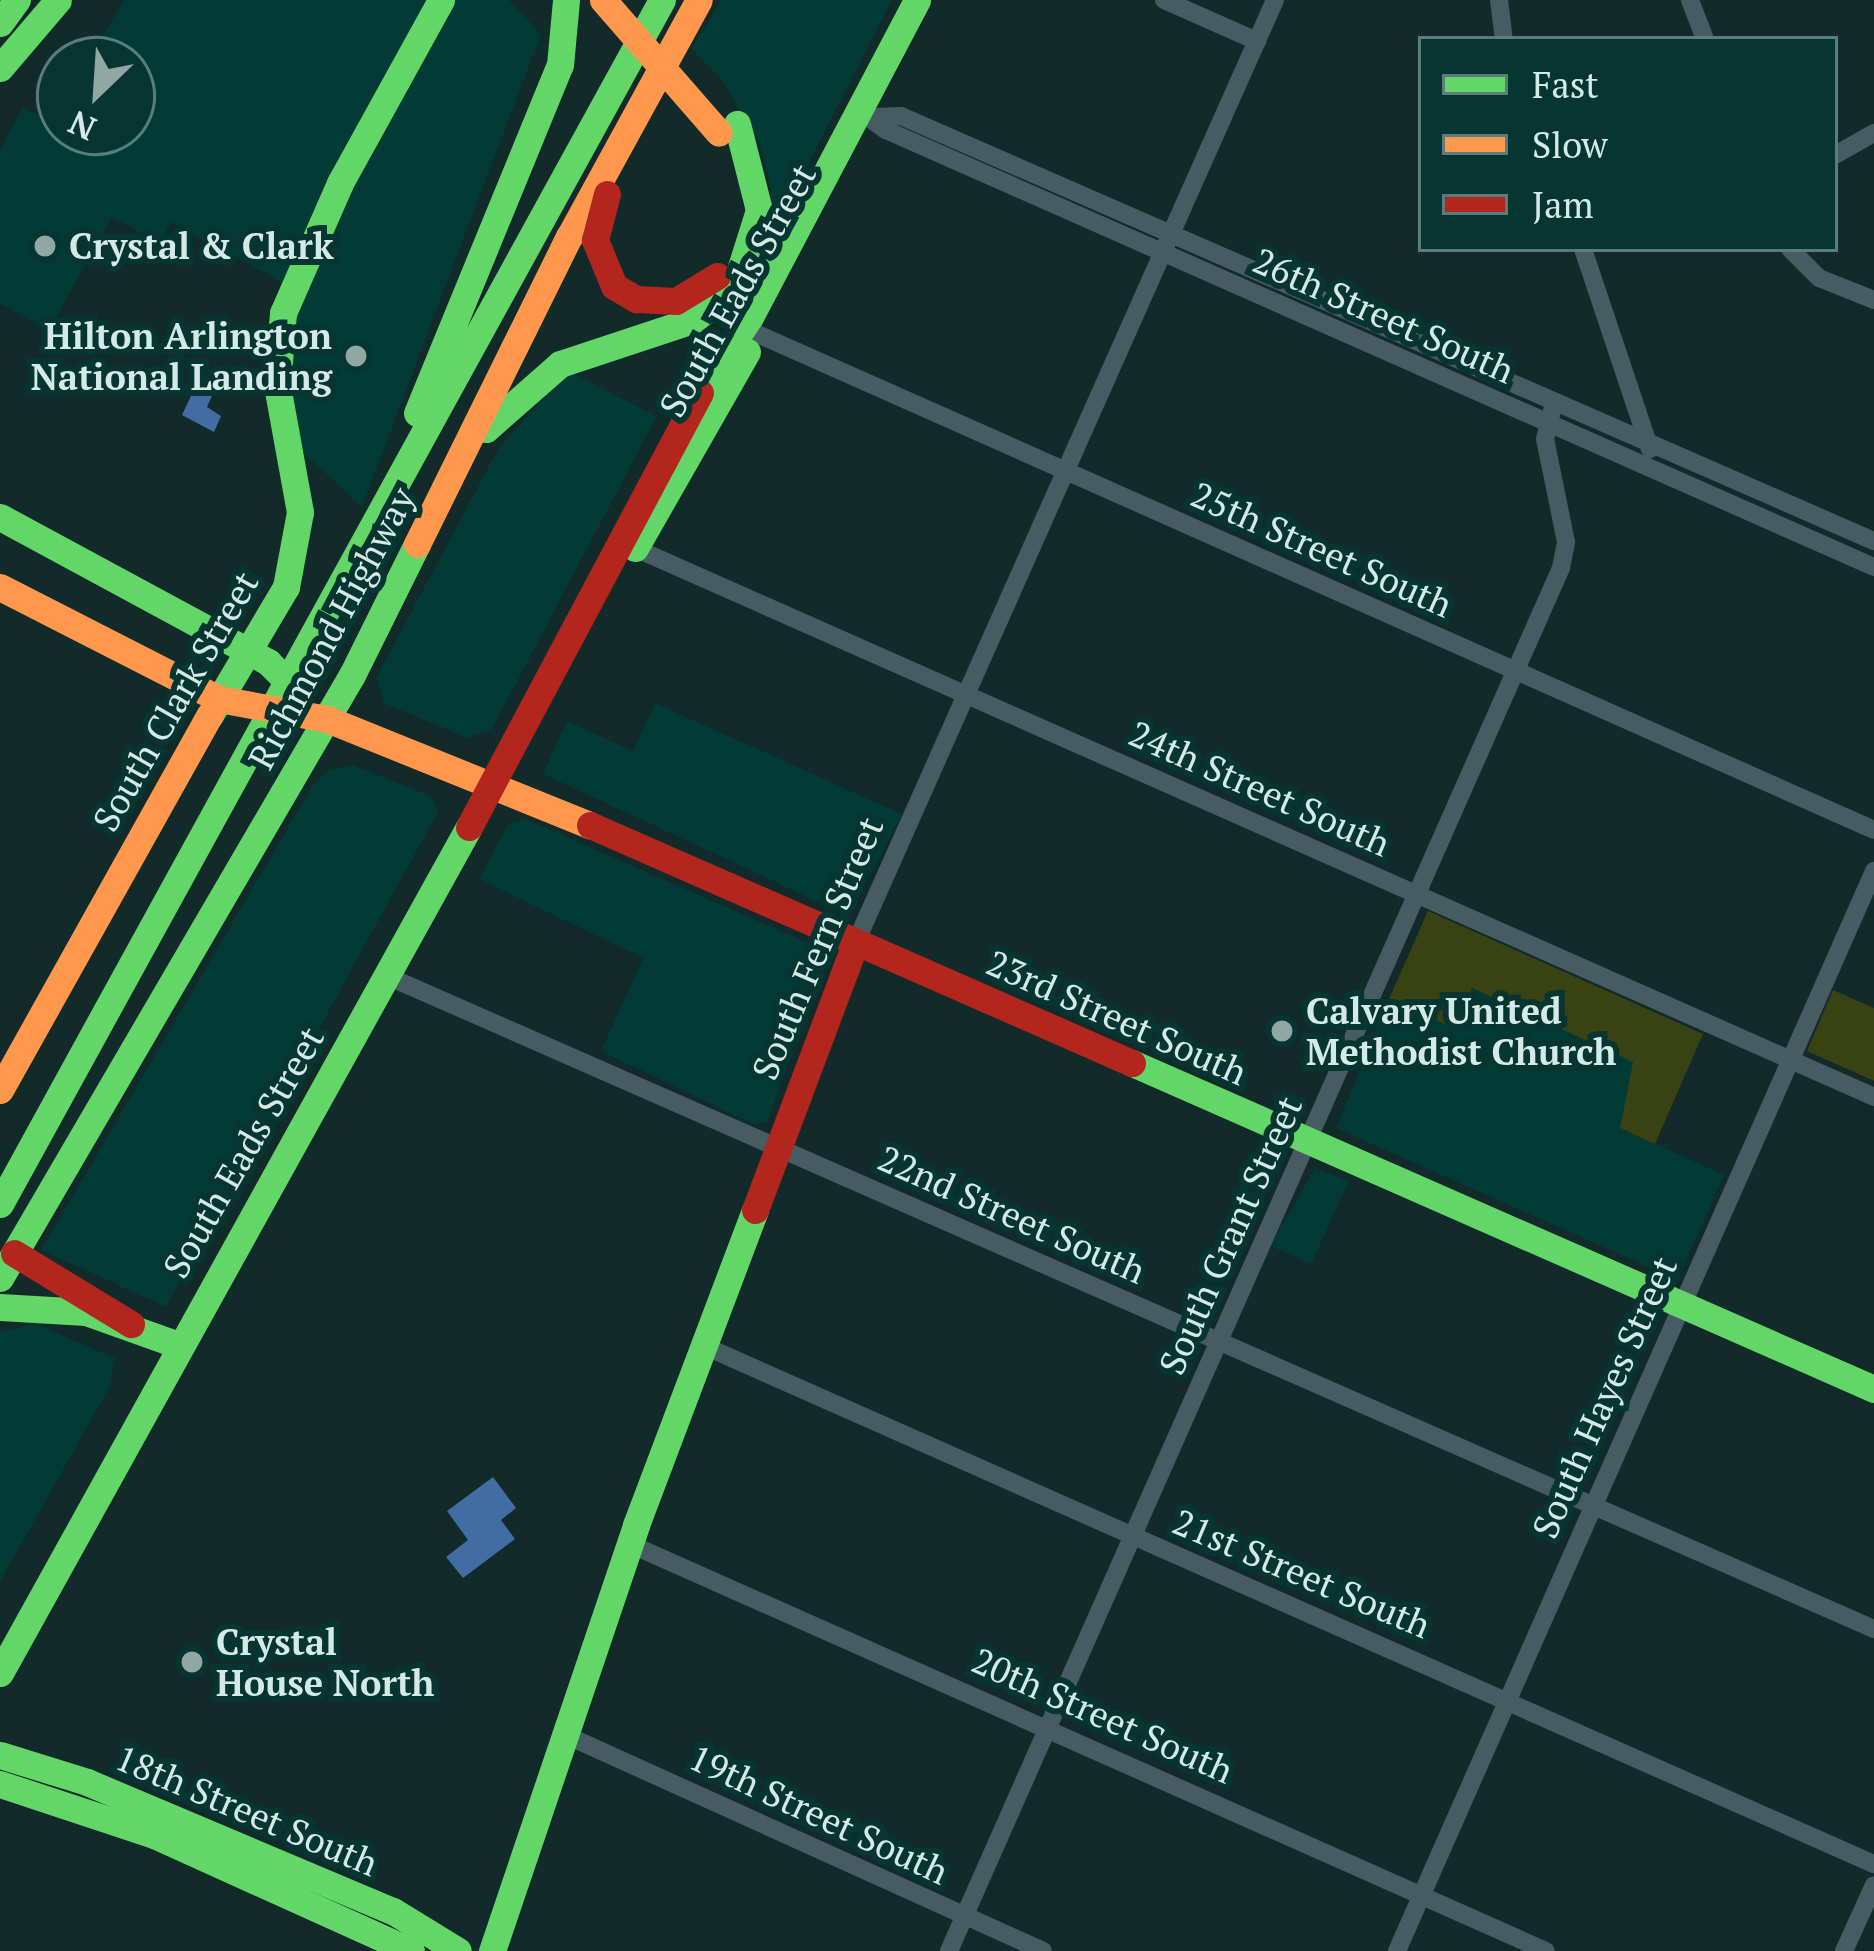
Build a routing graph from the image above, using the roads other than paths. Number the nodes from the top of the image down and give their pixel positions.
1 (17, 0) edge
2 (58, 0) edge
3 (441, 0) edge
4 (566, 0) edge
5 (603, 0) edge
6 (629, 0) edge
7 (662, 0) edge
8 (699, 0) edge
9 (916, 0) edge
10 (937, 0) edge
11 (1164, 0) edge
12 (1275, 0) edge
13 (1499, 0) edge
14 (1690, 0) edge
15 (0, 23) edge
16 (1504, 36) edge
17 (1704, 36) edge
18 (1257, 41) junction
19 (0, 68) edge
20 (865, 114) junction
21 (728, 129) junction
22 (625, 130) junction
23 (1874, 133) edge
24 (1838, 153) edge
25 (1167, 243) junction
26 (1584, 252) edge
27 (1793, 252) edge
28 (1874, 300) edge
29 (750, 331) junction
30 (469, 358) junction
31 (1554, 402) junction
32 (1549, 424) junction
33 (1651, 444) junction
34 (465, 452) junction
35 (1647, 466) junction
36 (1066, 472) junction
37 (7, 521) edge
38 (371, 539) junction
39 (1874, 541) edge
40 (627, 545) junction
41 (0, 552) edge
42 (1874, 567) edge
43 (0, 587) edge
44 (249, 652) junction
45 (1516, 670) junction
46 (968, 694) junction
47 (219, 699) junction
48 (291, 702) junction
49 (327, 719) junction
50 (494, 784) junction
51 (1874, 830) edge
52 (1874, 871) edge
53 (1416, 895) junction
54 (856, 941) junction
55 (387, 976) junction
56 (1790, 1061) junction
57 (0, 1090) edge
58 (1874, 1097) edge
59 (1307, 1141) junction
60 (774, 1147) junction
61 (0, 1204) edge
62 (7, 1265) edge
63 (1681, 1303) junction
64 (0, 1307) edge
65 (131, 1324) junction
66 (1220, 1342) junction
67 (176, 1344) junction
68 (701, 1345) junction
69 (1874, 1389) edge
70 (1592, 1505) junction
71 (1132, 1536) junction
72 (630, 1544) junction
73 (1874, 1629) edge
74 (0, 1673) edge
75 (1508, 1698) junction
76 (1047, 1730) junction
77 (568, 1736) junction
78 (0, 1755) edge
79 (0, 1784) edge
80 (1874, 1864) edge
81 (1874, 1886) edge
82 (1421, 1896) junction
83 (964, 1917) junction
84 (411, 1951) edge
85 (458, 1951) edge
86 (492, 1951) edge
87 (949, 1951) edge
88 (1043, 1951) edge
89 (1396, 1951) edge
90 (1546, 1951) edge
91 (1844, 1951) edge

1 - 15 main road
2 - 19 main road
3 - 44 main road, South Clark Street
4 - 38 main road
5 - 21 main road, bridge
6 - 21 main road
7 - 30 main road, Richmond Highway
8 - 22 main road, Richmond Highway
9 - 20 main road, South Eads Street
10 - 20 main road, South Eads Street
11 - 18 street
12 - 18 street, South Fern Street
13 - 16 street
14 - 17 street
18 - 25 street, South Fern Street
20 - 25 street, 26th Street South
20 - 29 main road, South Eads Street
21 - 22 main road
21 - 34 main road
22 - 34 main road, Richmond Highway
23 - 24 street
25 - 31 street, 26th Street South
25 - 32 street, 26th Street South
25 - 36 street, South Fern Street
26 - 33 street
27 - 28 street
29 - 36 street, 25th Street South
29 - 40 main road, South Eads Street
30 - 38 main road, Richmond Highway
30 - 48 main road
31 - 32 street, South Grant Street
31 - 33 street, 26th Street South
32 - 35 street, 26th Street South
32 - 45 street, South Grant Street
33 - 35 street
33 - 39 street, 26th Street South
34 - 49 main road, Richmond Highway
35 - 42 street, 26th Street South
36 - 45 street, 25th Street South
36 - 46 street, South Fern Street
37 - 41 main road
37 - 44 main road, 23rd Street South
38 - 48 main road, Richmond Highway
40 - 46 street, 24th Street South
40 - 50 main road, South Eads Street
43 - 47 main road, 23rd Street South
44 - 47 main road, South Clark Street
44 - 48 main road, 23rd Street South
45 - 51 street, 25th Street South
45 - 53 street, South Grant Street
46 - 53 street, 24th Street South
46 - 54 street, South Fern Street
47 - 48 main road, 23rd Street South
47 - 57 main road, South Clark Street
48 - 49 main road, 23rd Street South
48 - 61 main road, Richmond Highway
49 - 50 main road, 23rd Street South
49 - 62 main road, Richmond Highway
50 - 54 main road, 23rd Street South
50 - 55 main road, South Eads Street
52 - 56 street, South Hayes Street
53 - 56 street, 24th Street South
53 - 59 street, South Grant Street
54 - 59 main road, 23rd Street South
54 - 60 main road, South Fern Street
55 - 60 street, 22nd Street South
55 - 67 main road, South Eads Street
56 - 58 street, 24th Street South
56 - 63 street, South Hayes Street
59 - 63 main road, 23rd Street South
59 - 66 street, South Grant Street
60 - 66 street, 22nd Street South
60 - 68 main road, South Fern Street
62 - 65 main road
63 - 69 main road, 23rd Street South
63 - 70 street, South Hayes Street
64 - 65 main road
65 - 67 main road
66 - 70 street, 22nd Street South
66 - 71 street, South Grant Street
67 - 74 main road, South Eads Street
68 - 71 street, 21st Street South
68 - 72 main road, South Fern Street
70 - 73 street, 22nd Street South
70 - 75 street, South Hayes Street
71 - 75 street, 21st Street South
71 - 76 street, South Grant Street
72 - 76 street, 20th Street South
72 - 77 main road, South Fern Street
75 - 80 street, 21st Street South
75 - 82 street, South Hayes Street
76 - 82 street, 20th Street South
76 - 83 street, South Grant Street
77 - 83 street, 19th Street South
77 - 86 main road, South Fern Street
78 - 85 main road, 18th Street South
79 - 84 main road, 18th Street South
81 - 91 street
82 - 89 street, South Hayes Street
82 - 90 street, 20th Street South
83 - 87 street, South Grant Street
83 - 88 street, 19th Street South

